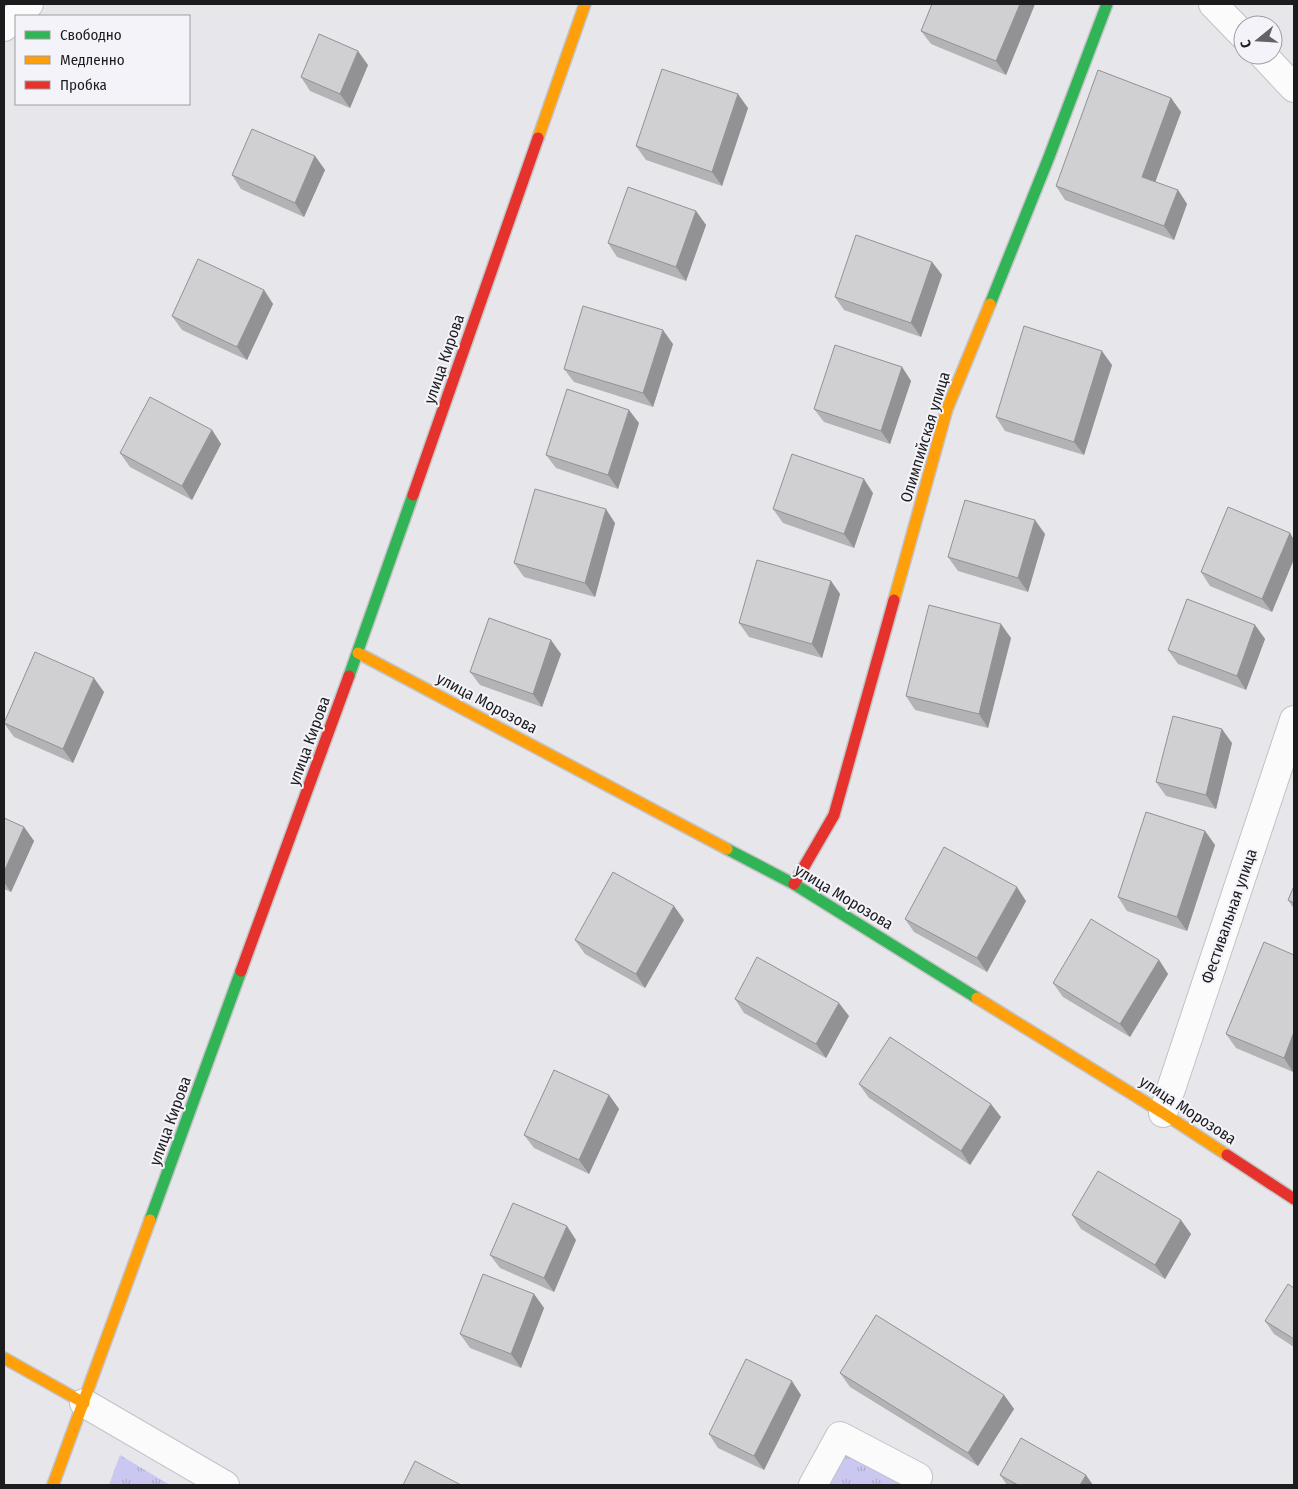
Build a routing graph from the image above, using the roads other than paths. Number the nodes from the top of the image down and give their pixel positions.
1 (28, 4) edge
2 (585, 4) edge
3 (1107, 4) edge
4 (1213, 4) edge
5 (17, 15) edge
6 (15, 16) edge
7 (1233, 25) edge
8 (4, 27) edge
9 (1272, 65) edge
10 (1294, 88) edge
11 (358, 652) junction
12 (1294, 720) edge
13 (794, 884) junction
14 (1163, 1112) junction
15 (1294, 1199) edge
16 (4, 1358) edge
17 (84, 1403) junction
18 (918, 1476) dead end
19 (53, 1485) edge
20 (225, 1485) edge
21 (813, 1485) edge

1 - 5 street
2 - 11 street, улица Кирова
3 - 13 street, Олимпийская улица
4 - 7 street
6 - 8 street
9 - 10 street
11 - 13 street, улица Морозова
11 - 17 street, улица Кирова
12 - 14 street, Фестивальная улица
13 - 14 street, улица Морозова
14 - 15 street, улица Морозова
16 - 17 street
17 - 19 street, улица Кирова
17 - 20 street
18 - 21 street

